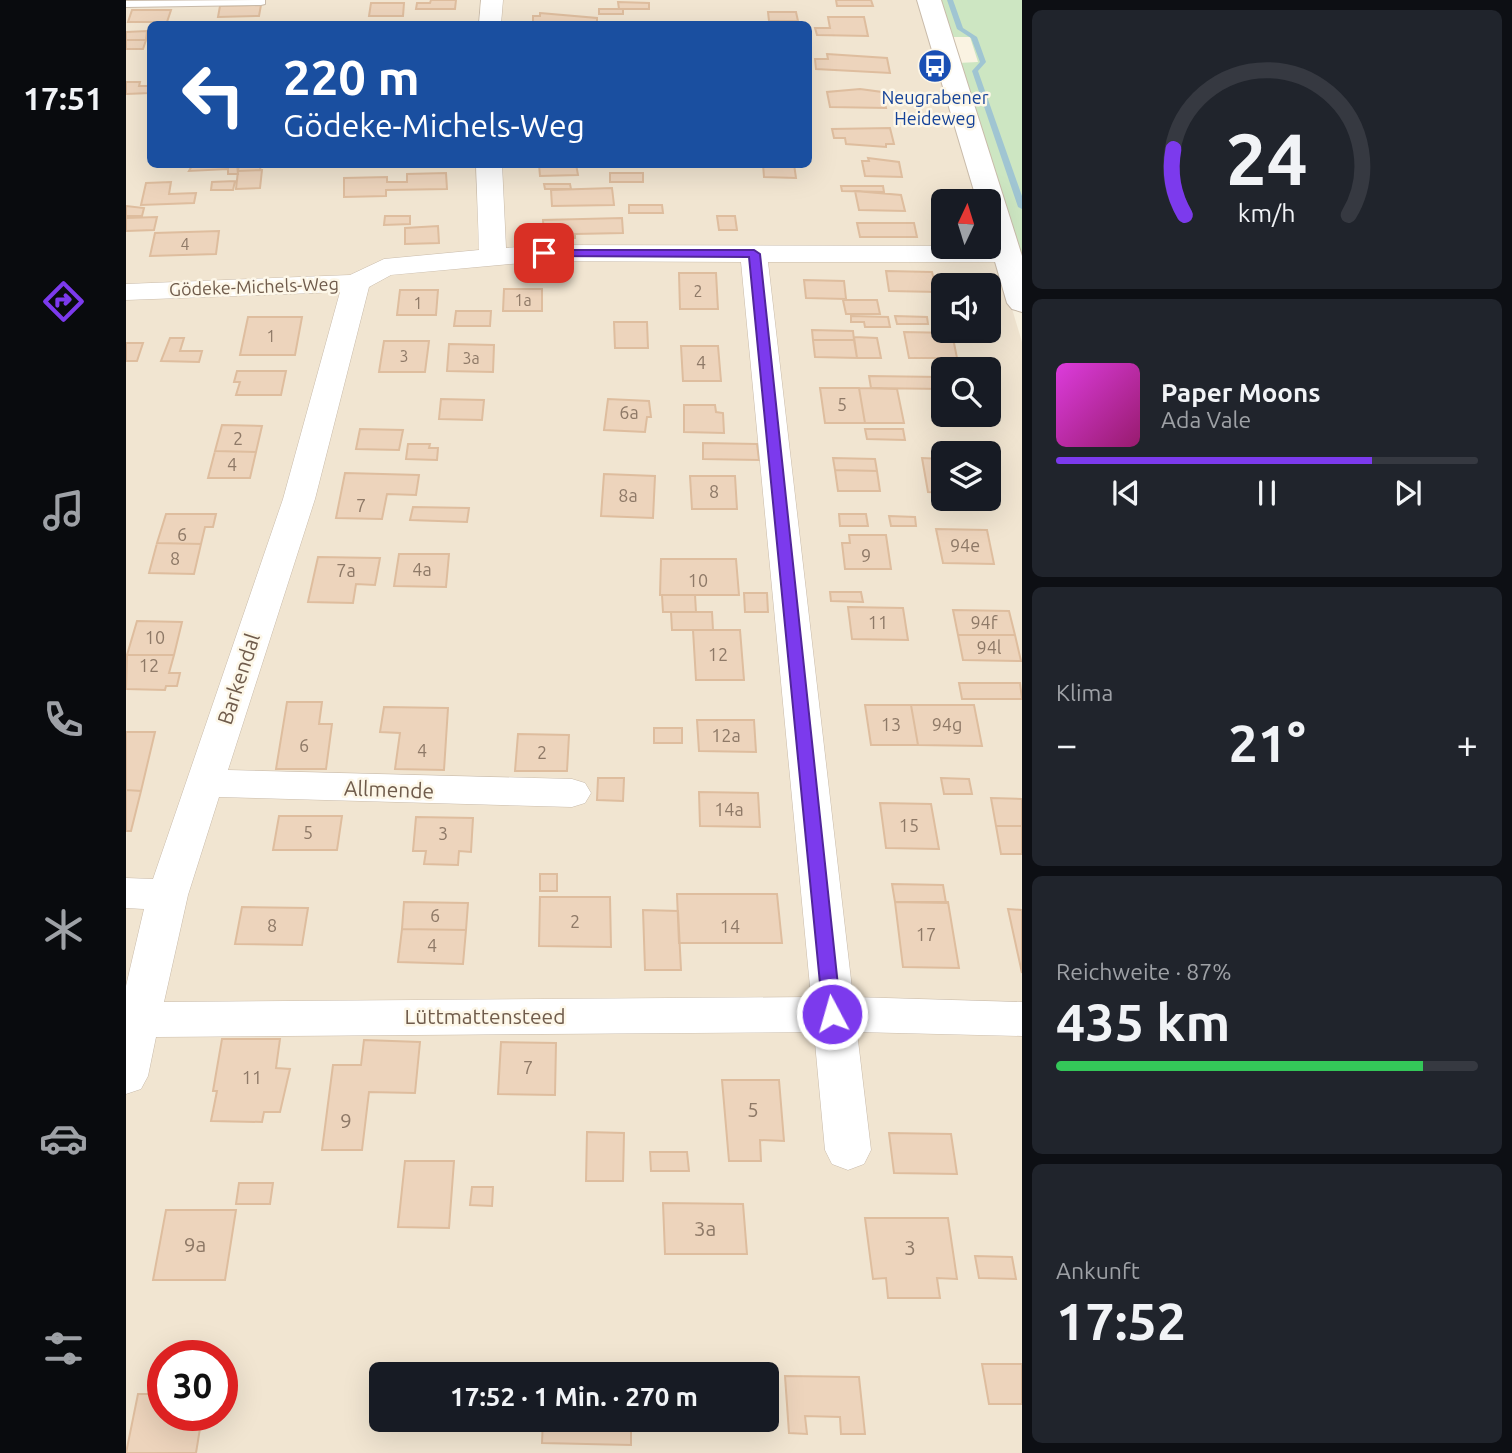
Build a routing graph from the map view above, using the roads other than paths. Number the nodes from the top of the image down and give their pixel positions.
1 (492, 0) edge
2 (929, 0) edge
3 (261, 2) dead end
4 (126, 4) edge
5 (490, 21) edge
6 (489, 168) edge
7 (754, 254) junction
8 (1006, 254) junction
9 (493, 258) junction
10 (356, 283) junction
11 (126, 292) edge
12 (1022, 303) edge
13 (206, 783) junction
14 (572, 793) dead end
15 (126, 893) edge
16 (168, 895) junction
17 (832, 1014) junction
18 (1022, 1018) edge
19 (137, 1020) junction
20 (126, 1076) edge
21 (848, 1150) dead end

1 - 5 street
2 - 8 street
3 - 4 lane
6 - 9 street
7 - 8 street, Gödeke-Michels-Weg
7 - 9 street, Gödeke-Michels-Weg
7 - 17 street
8 - 12 street
9 - 10 street, Gödeke-Michels-Weg
10 - 11 street, Gödeke-Michels-Weg
10 - 13 street, Barkendal
13 - 14 street, Allmende
13 - 16 street, Barkendal
15 - 16 street
16 - 19 street, Barkendal
17 - 18 street, Lüttmattensteed
17 - 19 street, Lüttmattensteed
17 - 21 street
19 - 20 street, Barkendal

